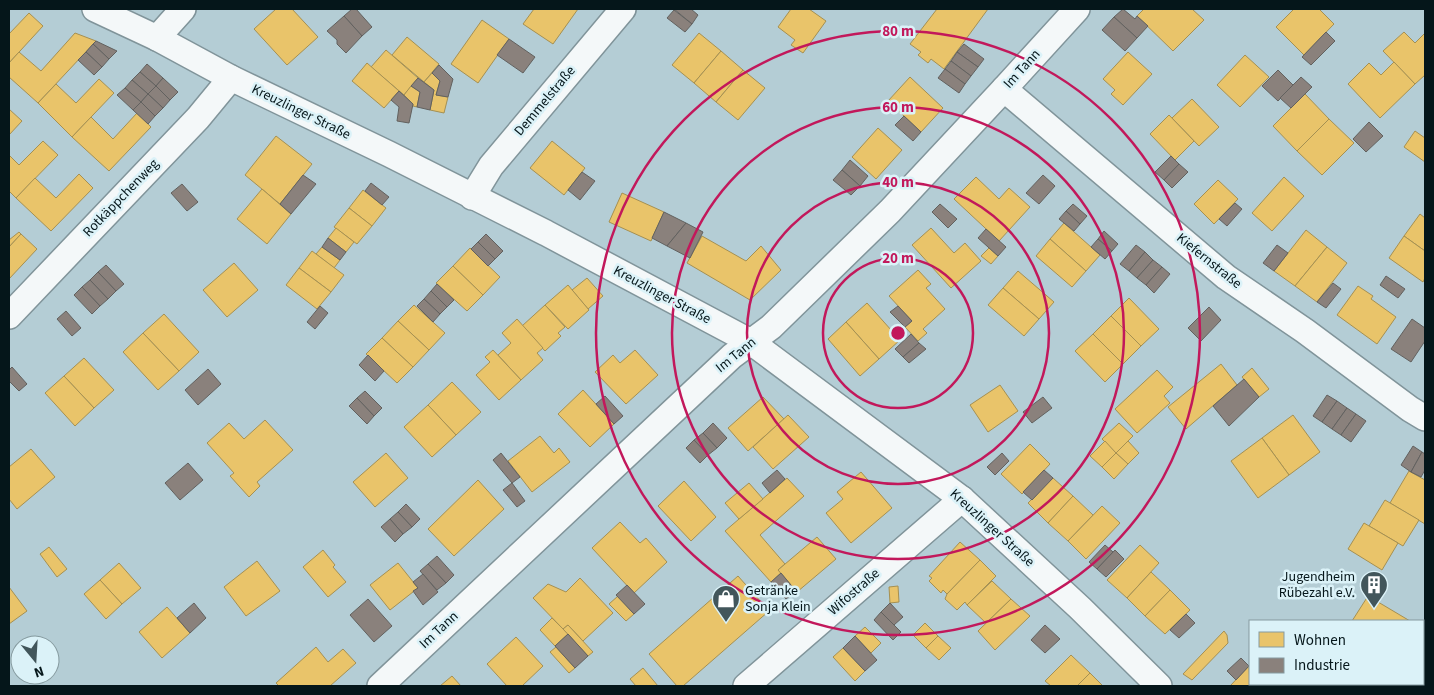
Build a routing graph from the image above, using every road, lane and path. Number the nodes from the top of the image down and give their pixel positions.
1 (94, 9) edge
2 (183, 9) edge
3 (623, 9) edge
4 (1077, 9) edge
5 (157, 38) junction
6 (231, 78) junction
7 (1004, 89) junction
8 (472, 197) junction
9 (9, 316) edge
10 (751, 342) junction
11 (1425, 418) edge
12 (962, 499) junction
13 (380, 686) edge
14 (746, 686) edge
15 (1159, 686) edge

1 - 5 street, Kreuzlinger Straße
2 - 5 street
3 - 8 street, Demmelstraße
4 - 7 street, Im Tann
5 - 6 street, Kreuzlinger Straße
6 - 8 street, Kreuzlinger Straße
6 - 9 street, Rotkäppchenweg
7 - 10 street, Im Tann
7 - 11 street, Kiefernstraße
8 - 10 street, Kreuzlinger Straße
10 - 12 street, Kreuzlinger Straße
10 - 13 street, Im Tann
12 - 14 street, Wifostraße
12 - 15 street, Kreuzlinger Straße

